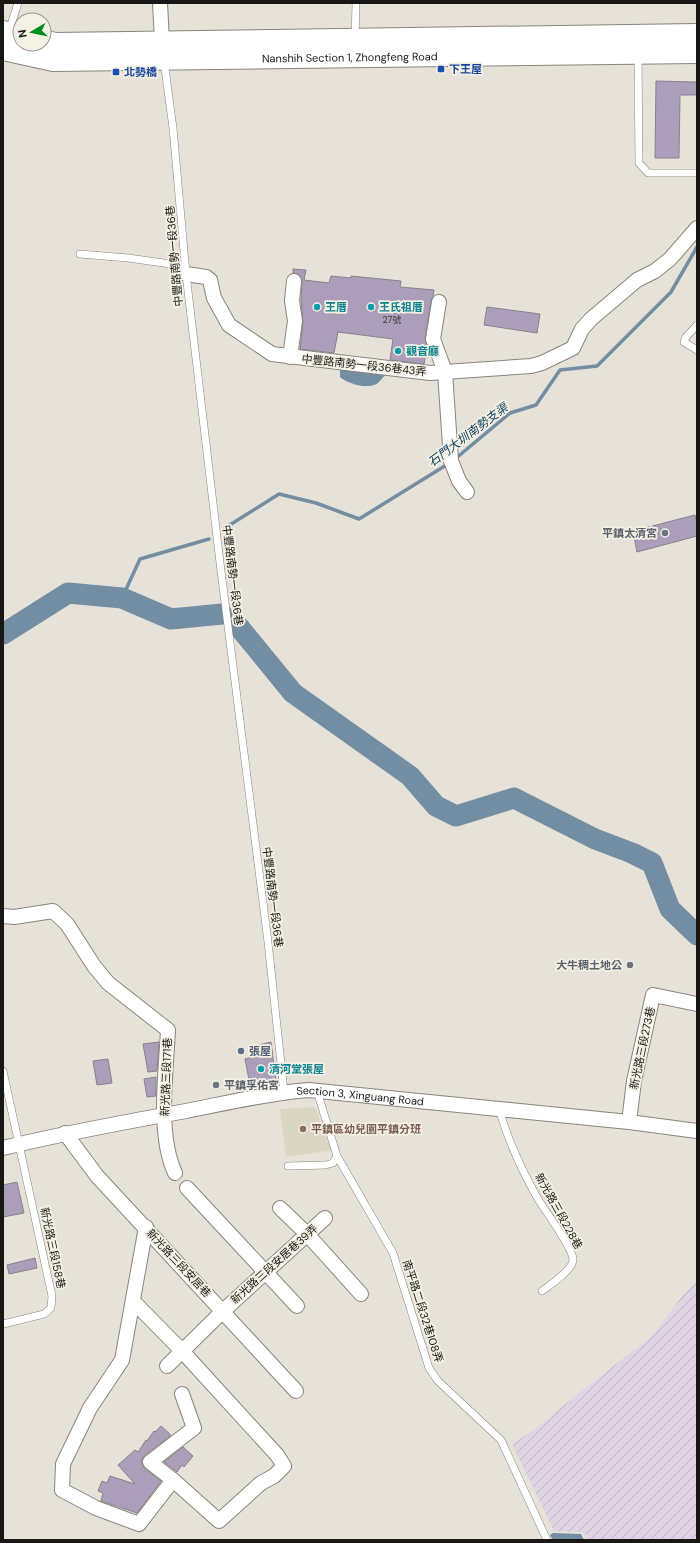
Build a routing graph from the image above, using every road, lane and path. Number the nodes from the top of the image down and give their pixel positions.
1 (18, 3) edge
2 (160, 3) edge
3 (356, 3) edge
4 (697, 34) edge
5 (6, 38) edge
6 (355, 39) junction
7 (162, 41) junction
8 (52, 42) edge
9 (638, 44) junction
10 (697, 53) edge
11 (163, 60) junction
12 (697, 173) edge
13 (697, 228) edge
14 (80, 254) dead end
15 (185, 270) junction
16 (294, 282) dead end
17 (439, 302) dead end
18 (697, 325) edge
19 (697, 350) edge
20 (290, 357) junction
21 (445, 372) junction
22 (467, 492) dead end
23 (3, 916) edge
24 (697, 1004) edge
25 (3, 1071) edge
26 (317, 1091) junction
27 (284, 1092) junction
28 (498, 1110) junction
29 (163, 1115) junction
30 (629, 1122) junction
31 (697, 1130) edge
32 (65, 1133) junction
33 (20, 1144) junction
34 (3, 1148) edge
35 (337, 1156) junction
36 (288, 1166) dead end
37 (175, 1173) dead end
38 (187, 1188) dead end
39 (280, 1208) dead end
40 (325, 1218) dead end
41 (146, 1228) junction
42 (307, 1234) junction
43 (266, 1272) junction
44 (542, 1291) dead end
45 (362, 1294) dead end
46 (133, 1301) junction
47 (297, 1306) dead end
48 (223, 1311) junction
49 (3, 1324) edge
50 (182, 1351) junction
51 (167, 1366) dead end
52 (296, 1391) dead end
53 (182, 1394) dead end
54 (173, 1480) junction
55 (547, 1540) edge

1 - 5 lane
2 - 7 street
3 - 6 lane
4 - 9 main road, Nanshih Section 1, Zhongfeng Road
5 - 11 main road, Nanshih Section 1, Zhongfeng Road
6 - 7 main road, Nanshih Section 1, Zhongfeng Road
6 - 9 main road, Nanshih Section 1, Zhongfeng Road
7 - 8 main road, Nanshih Section 1, Zhongfeng Road
7 - 11 main road
9 - 10 main road, Nanshih Section 1, Zhongfeng Road
9 - 11 main road, Nanshih Section 1, Zhongfeng Road
9 - 12 lane
11 - 15 lane, 中豐路南勢一段36巷
13 - 21 street, 中豐路南勢一段36巷43弄
14 - 15 lane
15 - 20 street, 中豐路南勢一段36巷43弄
15 - 27 lane, 中豐路南勢一段36巷
16 - 20 street
17 - 21 street
18 - 19 lane
20 - 21 street, 中豐路南勢一段36巷43弄
21 - 22 street
23 - 29 street, 新光路三段171巷
24 - 30 street, 新光路三段273巷
25 - 33 lane, 新光路三段158巷
26 - 27 street, Section 3, Xinguang Road
26 - 28 street, Section 3, Xinguang Road
26 - 35 lane, 南平路二段32巷108弄
27 - 29 street, Section 3, Xinguang Road
28 - 30 street, Section 3, Xinguang Road
28 - 44 lane, 新光路三段228巷
29 - 32 street, Section 3, Xinguang Road
29 - 37 street, 新光路三段171巷
30 - 31 street, Section 3, Xinguang Road
32 - 33 street, Section 3, Xinguang Road
32 - 41 street, 新光路三段安居巷
33 - 34 street, Section 3, Xinguang Road
33 - 49 lane, 新光路三段158巷
35 - 36 lane
35 - 55 lane, 南平路二段32巷108弄
38 - 43 street
39 - 42 street
40 - 42 street, 新光路三段安居巷39弄
41 - 46 street
41 - 48 street, 新光路三段安居巷
42 - 43 street, 新光路三段安居巷39弄
42 - 45 street
43 - 47 street
43 - 48 street, 新光路三段安居巷39弄
46 - 50 street
46 - 54 street
48 - 50 street, 新光路三段安居巷39弄
48 - 52 street, 新光路三段安居巷
50 - 51 street, 新光路三段安居巷39弄
50 - 54 street
53 - 54 street

